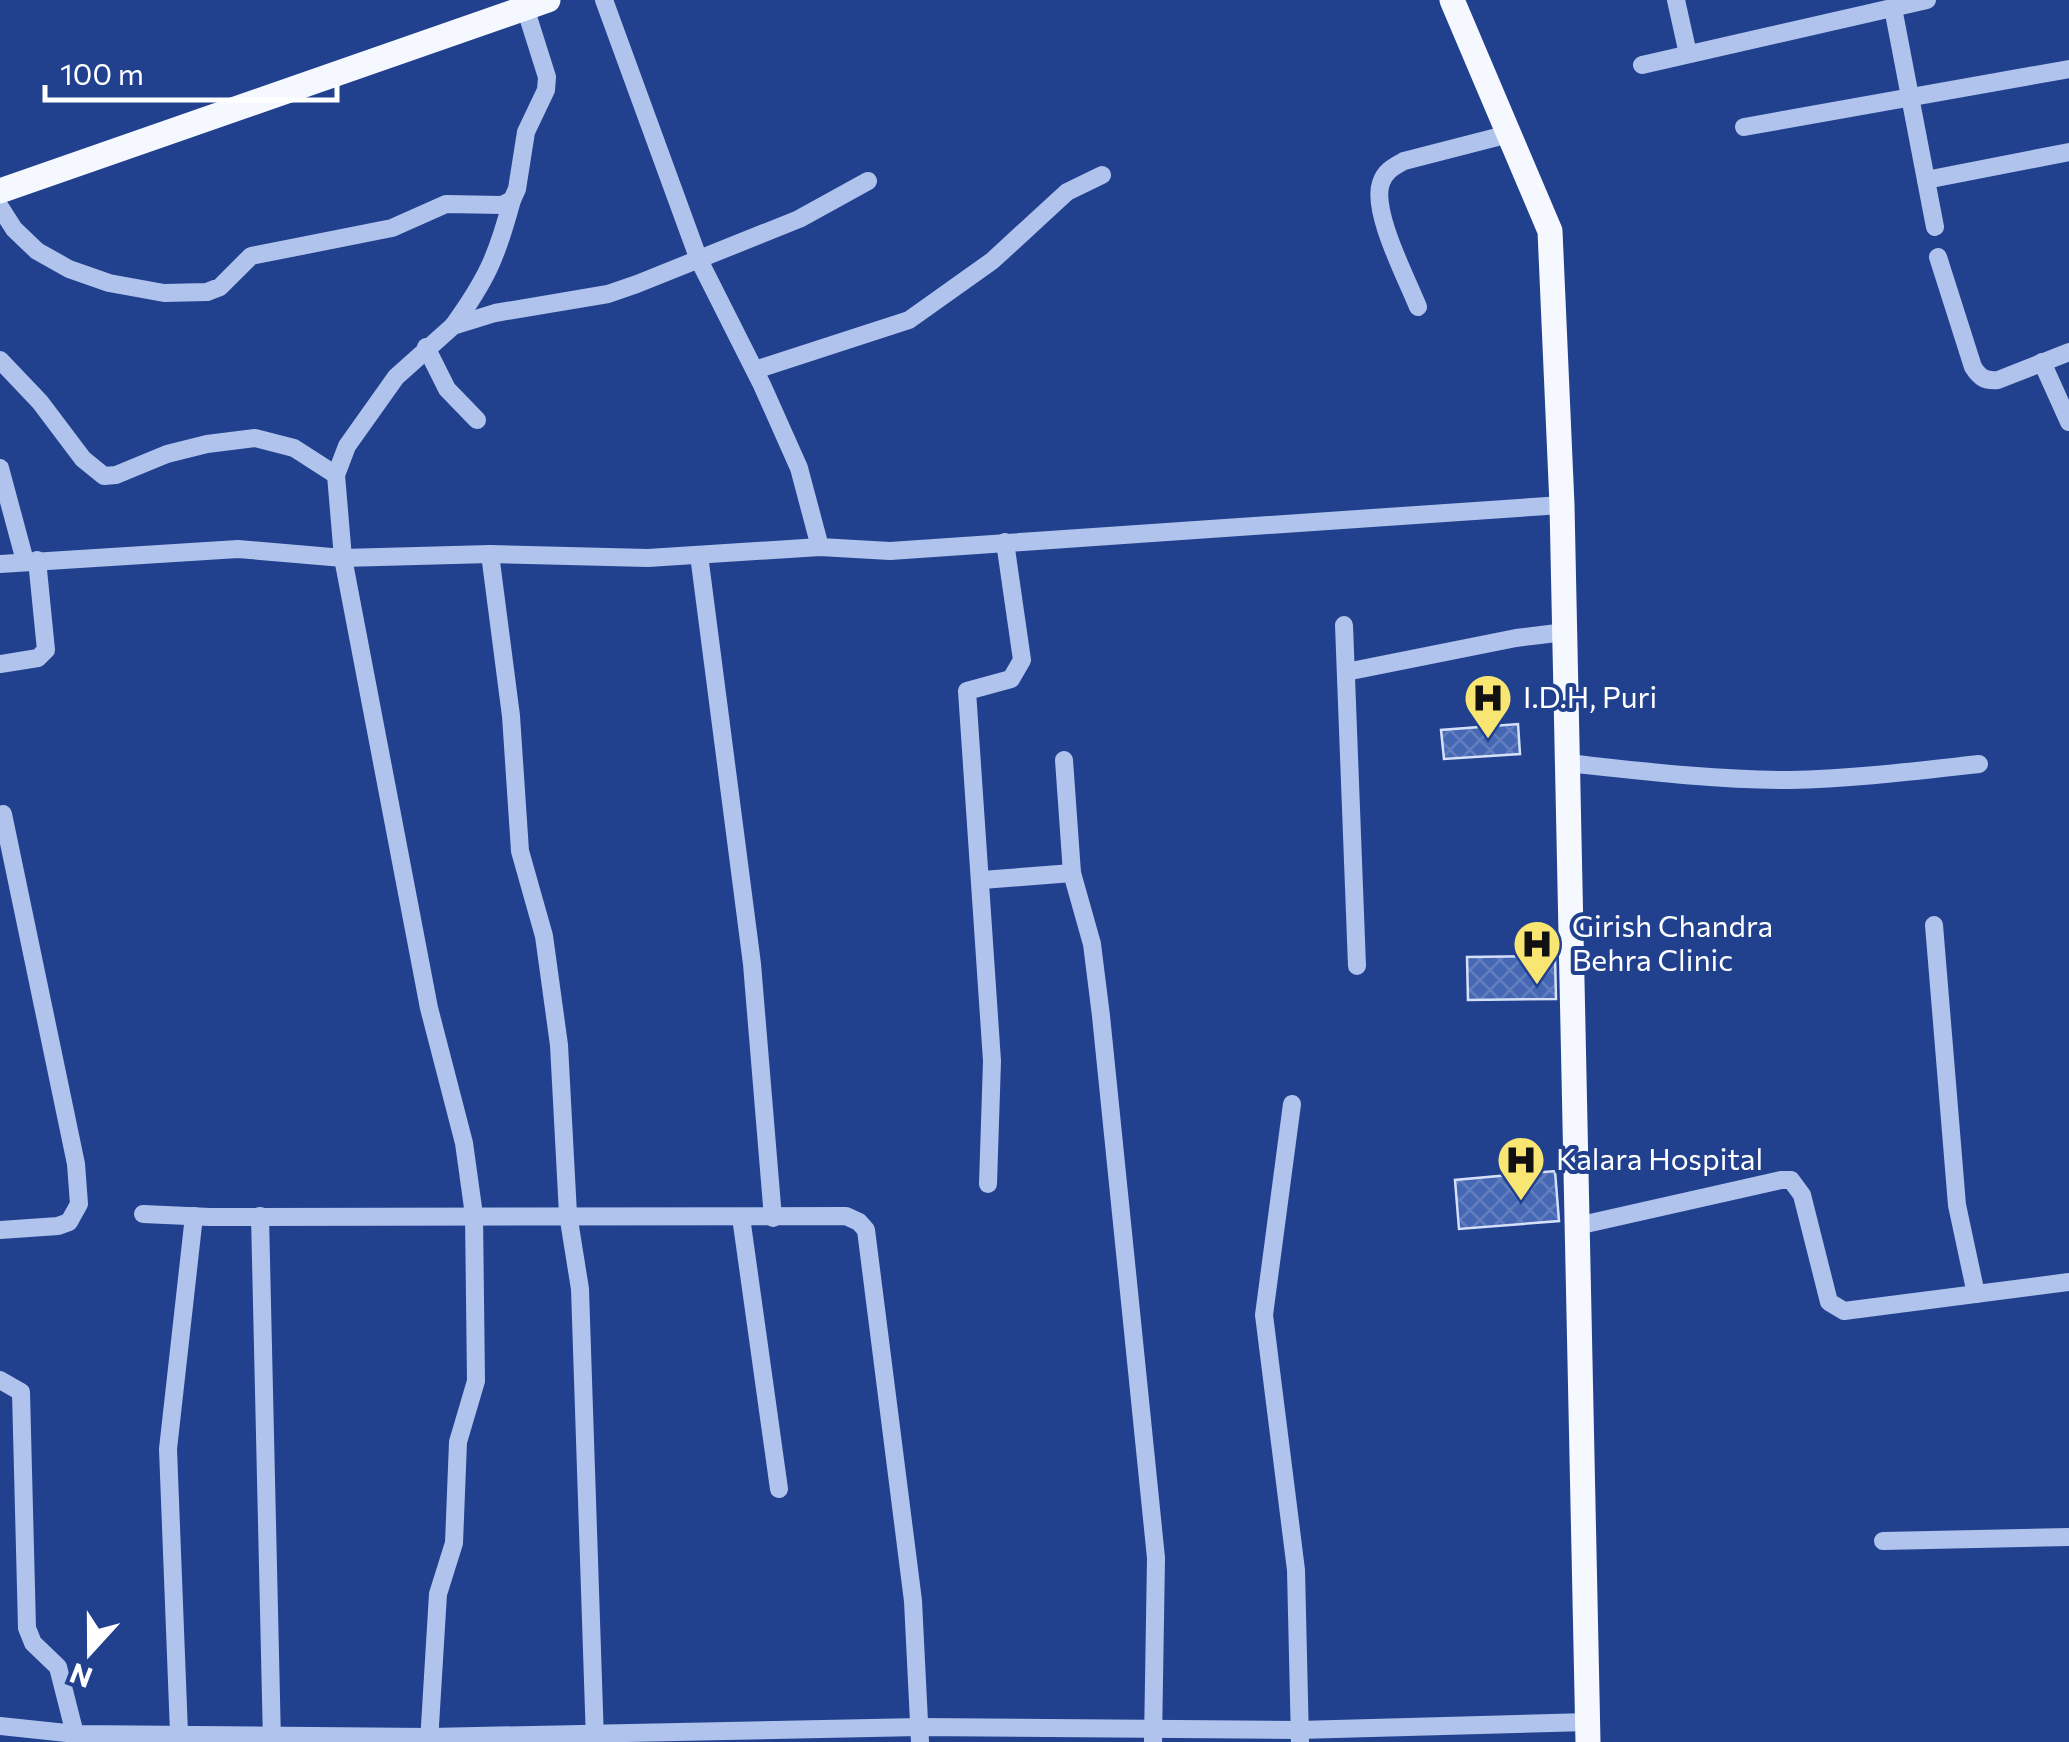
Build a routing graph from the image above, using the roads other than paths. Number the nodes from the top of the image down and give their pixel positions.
1 (604, 0) edge
2 (1452, 0) edge
3 (1676, 0) edge
4 (1926, 0) edge
5 (532, 2) edge
6 (1893, 8) junction
7 (1846, 9) edge
8 (1688, 54) junction
9 (1642, 65) dead end
10 (2069, 69) edge
11 (1910, 98) junction
12 (1744, 127) dead end
13 (1509, 134) junction
14 (2069, 152) edge
15 (1102, 175) dead end
16 (1926, 180) junction
17 (868, 181) dead end
18 (0, 191) edge
19 (512, 200) junction
20 (0, 207) edge
21 (1935, 227) dead end
22 (1938, 257) dead end
23 (699, 260) junction
24 (1418, 308) dead end
25 (452, 326) junction
26 (426, 347) junction
27 (2069, 352) edge
28 (0, 360) edge
29 (2042, 362) junction
30 (754, 370) junction
31 (477, 420) dead end
32 (2069, 422) edge
33 (0, 468) edge
34 (336, 475) junction
35 (1562, 505) junction
36 (1005, 542) junction
37 (820, 548) junction
38 (490, 554) junction
39 (699, 555) junction
40 (343, 558) junction
41 (31, 561) junction
42 (0, 564) edge
43 (1344, 626) dead end
44 (1565, 632) junction
45 (0, 664) edge
46 (1346, 672) junction
47 (1064, 760) dead end
48 (1567, 763) junction
49 (1979, 764) dead end
50 (2, 814) dead end
51 (1072, 873) junction
52 (982, 880) junction
53 (8, 884) edge
54 (1934, 925) dead end
55 (1357, 966) dead end
56 (1292, 1104) dead end
57 (988, 1184) dead end
58 (143, 1214) dead end
59 (568, 1214) junction
60 (474, 1215) junction
61 (194, 1216) junction
62 (260, 1216) junction
63 (740, 1217) junction
64 (773, 1218) junction
65 (1577, 1226) junction
66 (0, 1230) edge
67 (2069, 1282) edge
68 (1976, 1294) junction
69 (0, 1380) edge
70 (779, 1490) dead end
71 (2069, 1536) edge
72 (1883, 1541) dead end
73 (0, 1726) edge
74 (1588, 1732) edge
75 (180, 1733) junction
76 (920, 1734) edge
77 (1152, 1735) edge
78 (1300, 1736) edge
79 (595, 1737) edge
80 (77, 1738) edge
81 (272, 1738) edge
82 (429, 1740) edge

1 - 23 street
2 - 13 main road
3 - 8 street
4 - 6 street
5 - 18 main road
5 - 19 street
6 - 7 street
6 - 11 street
7 - 8 street
8 - 9 street
10 - 11 street
11 - 12 street
11 - 16 street
13 - 24 street
13 - 35 main road
14 - 16 street
15 - 30 street
16 - 21 street
17 - 23 street
19 - 20 street
19 - 25 street
22 - 29 street
23 - 25 street
23 - 30 street
25 - 26 street
26 - 31 street
26 - 34 street
27 - 29 street
28 - 34 street
29 - 32 street
30 - 37 street
33 - 41 street
34 - 40 street
35 - 36 street
35 - 44 main road
36 - 37 street
36 - 52 street
37 - 39 street
38 - 39 street
38 - 40 street
38 - 59 street
39 - 64 street
40 - 41 street
40 - 60 street
41 - 42 street
41 - 45 street
43 - 46 street
44 - 46 street
44 - 48 main road
46 - 55 street
47 - 51 street
48 - 49 street
48 - 65 main road
50 - 53 street
51 - 52 street
51 - 77 street
52 - 57 street
53 - 66 street
54 - 68 street
56 - 78 street
58 - 61 street
59 - 60 street
59 - 63 street
59 - 79 street
60 - 62 street
60 - 82 street
61 - 62 street
61 - 75 street
62 - 81 street
63 - 64 street
63 - 70 street
64 - 76 street
65 - 68 street
65 - 74 main road
67 - 68 street
69 - 80 street
71 - 72 street
73 - 80 street
74 - 78 street
75 - 80 street
75 - 81 street
76 - 77 street
76 - 79 street
77 - 78 street
79 - 82 street
81 - 82 street

